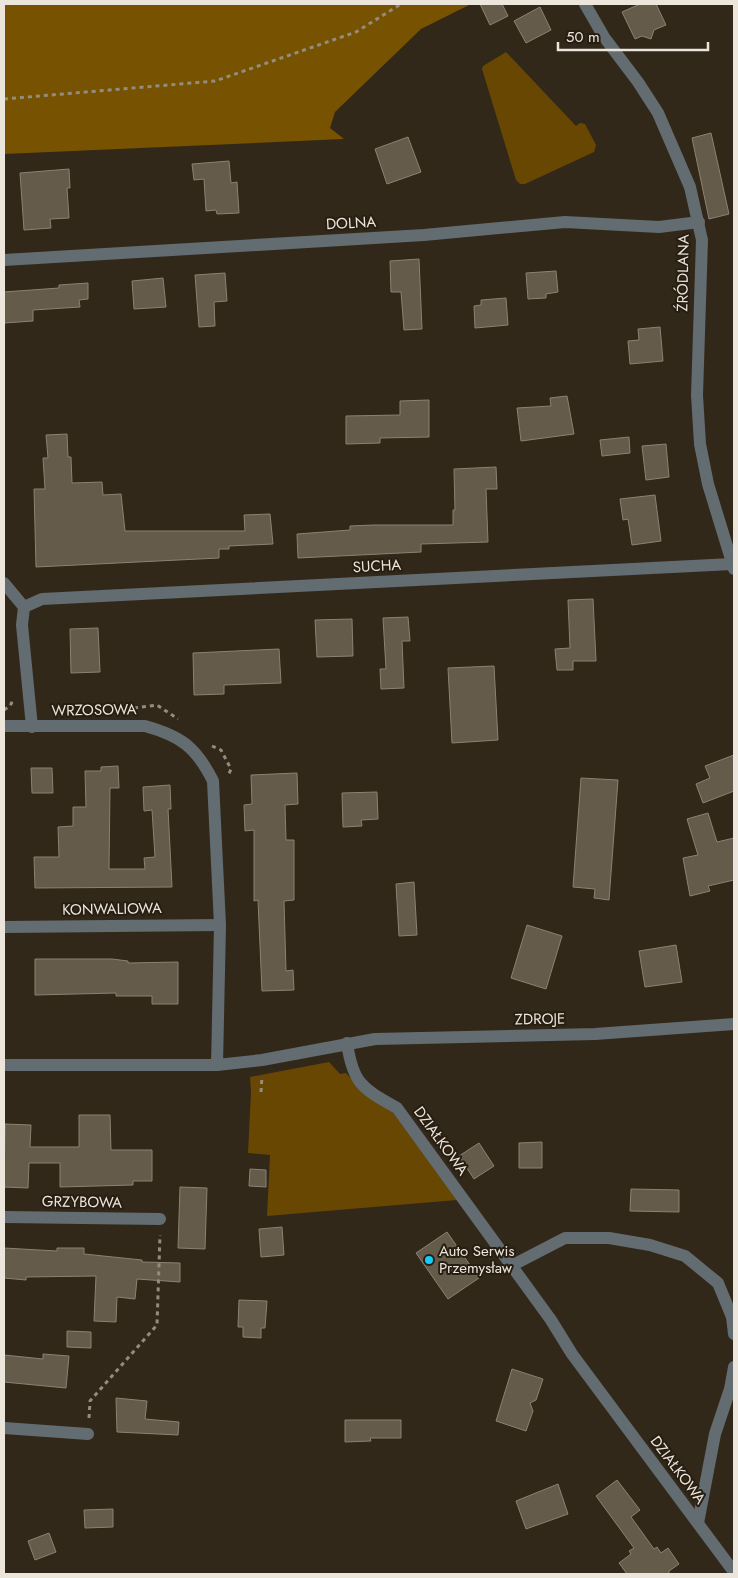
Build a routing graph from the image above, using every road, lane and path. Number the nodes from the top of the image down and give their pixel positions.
1 (402, 4) edge
2 (585, 4) edge
3 (4, 99) edge
4 (699, 222) junction
5 (4, 260) edge
6 (733, 567) edge
7 (4, 583) edge
8 (24, 607) junction
9 (132, 708) dead end
10 (183, 723) dead end
11 (4, 726) edge
12 (32, 727) junction
13 (209, 745) dead end
14 (226, 780) dead end
15 (220, 924) junction
16 (4, 927) edge
17 (734, 1024) edge
18 (347, 1043) junction
19 (4, 1065) edge
20 (217, 1065) junction
21 (262, 1073) dead end
22 (261, 1092) dead end
23 (4, 1217) edge
24 (160, 1219) joint
25 (511, 1266) junction
26 (734, 1334) edge
27 (734, 1367) edge
28 (4, 1428) edge
29 (88, 1434) joint
30 (698, 1523) junction
31 (734, 1572) edge

1 - 3 path
2 - 4 street, ŹRÓDLANA
4 - 5 street, DOLNA
4 - 6 street, ŹRÓDLANA
6 - 8 street, SUCHA
7 - 8 street
8 - 12 street
9 - 10 path
11 - 12 street, WRZOSOWA
12 - 15 street, WRZOSOWA
13 - 14 path
15 - 16 street, KONWALIOWA
15 - 20 street
17 - 18 street, ZDROJE
18 - 20 street
18 - 25 street, DZIAŁKOWA
19 - 20 street
21 - 22 path
23 - 24 street, GRZYBOWA
24 - 29 path
25 - 26 street
25 - 30 street, DZIAŁKOWA
27 - 30 street
28 - 29 street
30 - 31 street, DZIAŁKOWA

